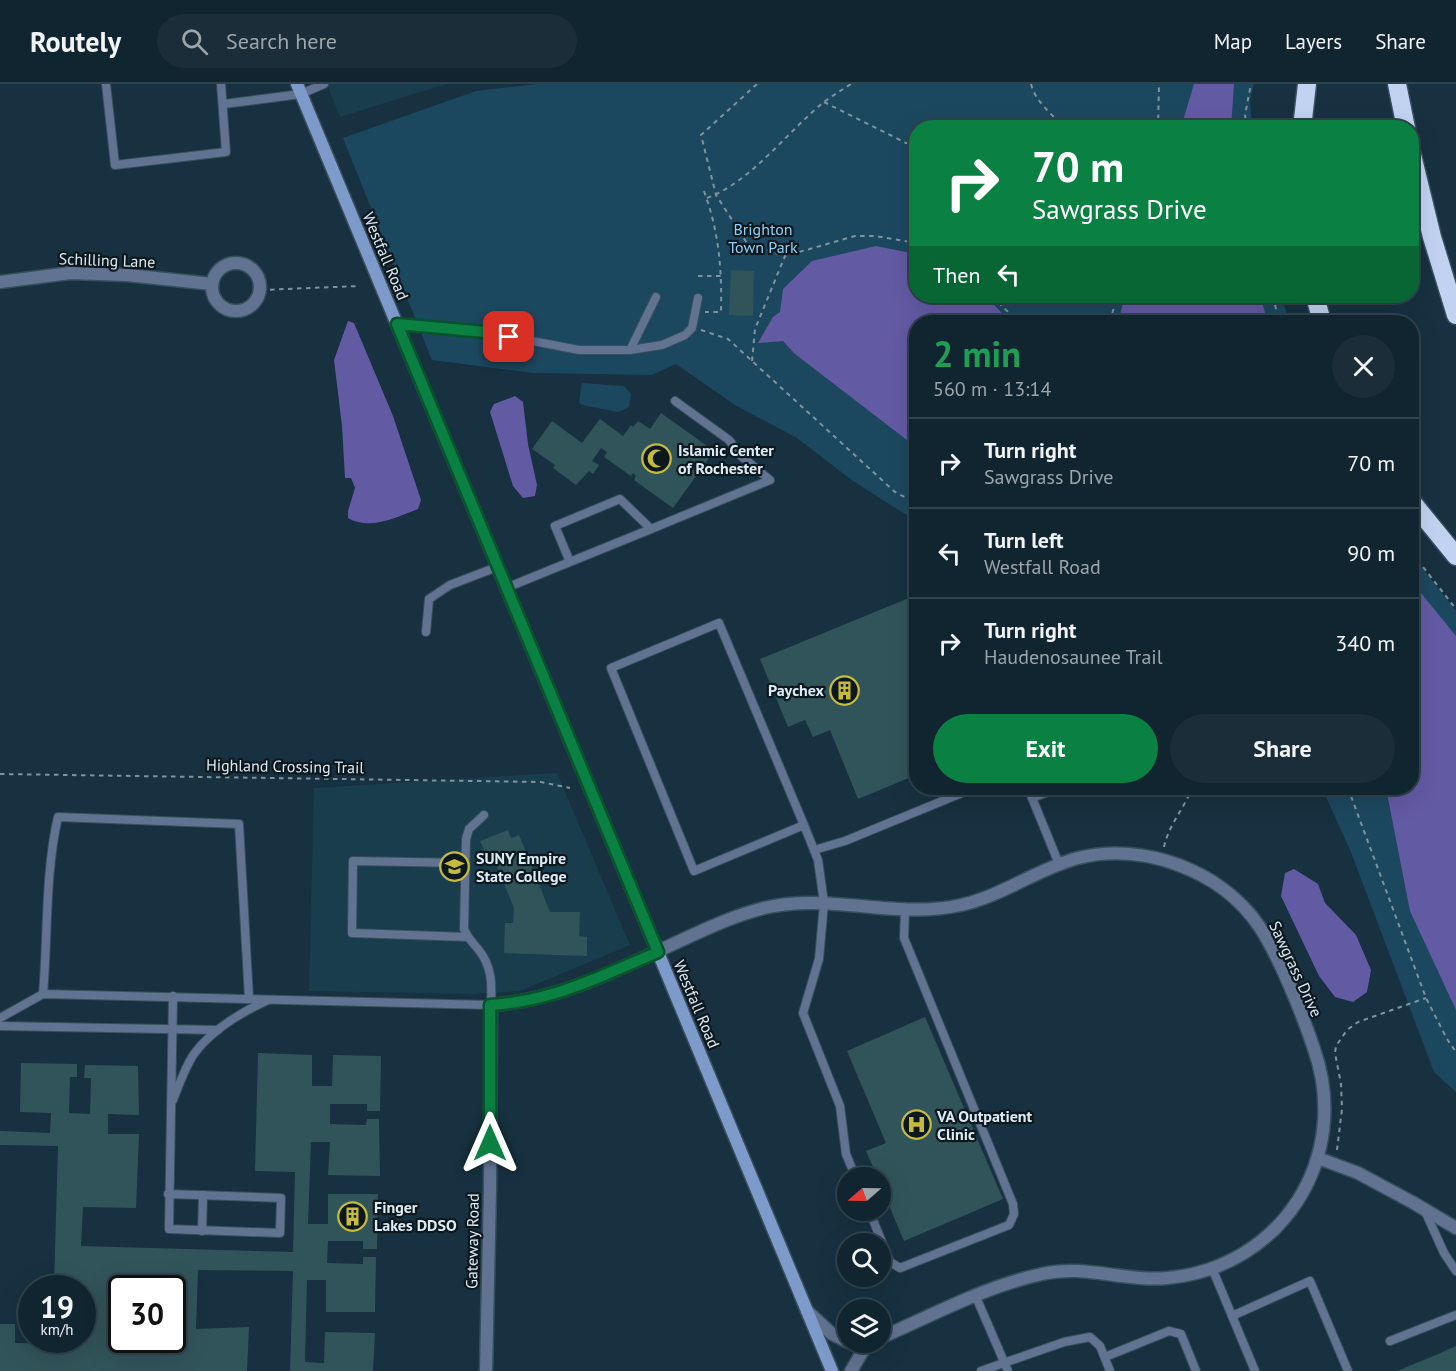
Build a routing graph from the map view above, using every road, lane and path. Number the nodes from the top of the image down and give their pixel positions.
1 (106, 84) edge
2 (221, 84) edge
3 (324, 84) edge
4 (757, 84) edge
5 (851, 84) edge
6 (1031, 84) edge
7 (1159, 84) edge
8 (1251, 84) edge
9 (1307, 84) edge
10 (1397, 84) edge
11 (299, 89) edge
12 (824, 102) junction
13 (224, 104) junction
14 (1057, 120) edge
15 (1158, 120) edge
16 (1246, 120) edge
17 (1303, 120) edge
18 (1404, 120) edge
19 (909, 143) edge
20 (1419, 183) edge
21 (704, 192) dead end
22 (716, 195) junction
23 (707, 198) junction
24 (909, 242) edge
25 (784, 256) junction
26 (698, 276) dead end
27 (722, 276) junction
28 (0, 282) edge
29 (212, 284) junction
30 (359, 286) dead end
31 (261, 290) junction
32 (656, 297) dead end
33 (698, 298) dead end
34 (999, 303) edge
35 (706, 312) dead end
36 (1011, 315) edge
37 (1456, 315) edge
38 (397, 324) junction
39 (692, 328) junction
40 (630, 350) junction
41 (752, 362) junction
42 (675, 401) dead end
43 (909, 499) edge
44 (1419, 511) edge
45 (651, 529) junction
46 (1456, 556) edge
47 (570, 562) junction
48 (1419, 562) edge
49 (497, 567) junction
50 (506, 588) junction
51 (1456, 609) edge
52 (426, 632) dead end
53 (0, 774) edge
54 (570, 788) dead end
55 (957, 795) edge
56 (1031, 795) edge
57 (1040, 795) edge
58 (1189, 795) edge
59 (1351, 795) edge
60 (1032, 798) junction
61 (484, 815) dead end
62 (804, 825) junction
63 (814, 850) junction
64 (1163, 851) dead end
65 (465, 863) junction
66 (1059, 864) junction
67 (824, 903) junction
68 (905, 910) junction
69 (467, 937) junction
70 (658, 952) junction
71 (43, 994) junction
72 (173, 996) junction
73 (249, 998) junction
74 (1426, 998) junction
75 (270, 999) junction
76 (490, 1005) junction
77 (0, 1018) edge
78 (0, 1026) edge
79 (172, 1029) junction
80 (218, 1030) junction
81 (1456, 1052) edge
82 (170, 1106) junction
83 (1337, 1150) dead end
84 (1318, 1158) junction
85 (851, 1167) edge
86 (168, 1194) junction
87 (203, 1195) junction
88 (1425, 1211) junction
89 (873, 1221) edge
90 (1456, 1228) edge
91 (202, 1230) junction
92 (1212, 1268) junction
93 (1456, 1270) edge
94 (976, 1297) junction
95 (807, 1311) junction
96 (1456, 1315) edge
97 (1232, 1316) junction
98 (891, 1333) edge
99 (837, 1336) edge
100 (1390, 1341) dead end
101 (862, 1353) edge
102 (1105, 1357) junction
103 (1006, 1367) edge
104 (486, 1371) edge
105 (832, 1371) edge
106 (851, 1371) edge
107 (981, 1371) edge
108 (1110, 1371) edge
109 (1196, 1371) edge
110 (1255, 1371) edge
111 (1348, 1371) edge

1 - 13 lane
2 - 13 lane
3 - 11 lane
4 - 22 path
5 - 12 path
6 - 14 path
7 - 15 path
8 - 16 path
9 - 17 highway
10 - 18 highway
11 - 13 lane
11 - 38 street, Westfall Road
12 - 19 path
12 - 22 path
20 - 37 highway
21 - 23 path
22 - 23 path
22 - 25 path
23 - 27 path
24 - 25 path
25 - 41 path
26 - 27 path
27 - 35 path
28 - 29 street, Schilling Lane
29 - 31 street
29 - 31 street
30 - 31 path
32 - 40 lane
33 - 39 lane
34 - 36 path
38 - 40 lane
38 - 49 street, Westfall Road
39 - 40 lane
39 - 41 path
41 - 43 path
42 - 45 lane
44 - 46 highway
45 - 47 lane
45 - 47 lane
47 - 50 lane
48 - 51 path
49 - 50 street, Westfall Road
49 - 52 lane
50 - 70 street, Westfall Road
53 - 54 path, Highland Crossing Trail
55 - 63 lane
56 - 60 lane
57 - 60 lane
58 - 64 path
59 - 74 path
60 - 66 lane
61 - 65 lane
62 - 62 lane
62 - 63 lane
63 - 67 lane
65 - 69 lane
65 - 69 lane
66 - 68 street, Sawgrass Drive
66 - 84 street, Sawgrass Drive
67 - 68 street, Sawgrass Drive
67 - 70 street, Sawgrass Drive
67 - 85 lane
68 - 89 lane
69 - 76 lane
70 - 76 street, Sawgrass Drive
70 - 95 street, Westfall Road
71 - 72 lane
71 - 73 lane
71 - 77 lane
72 - 73 lane
72 - 79 lane
73 - 75 lane
74 - 81 path
74 - 83 path
75 - 76 lane
75 - 80 lane
76 - 104 street, Gateway Road
78 - 79 lane
79 - 80 lane
79 - 82 lane
80 - 82 lane
82 - 86 lane
84 - 88 street
84 - 92 street, Sawgrass Drive
86 - 87 lane
86 - 91 lane
87 - 91 lane
87 - 91 lane
88 - 90 street
88 - 93 lane
92 - 94 street, Sawgrass Drive
92 - 97 lane
94 - 98 street, Sawgrass Drive
94 - 103 lane
95 - 99 street
95 - 105 street, Westfall Road
96 - 100 lane
97 - 110 lane
97 - 111 lane
101 - 106 street
102 - 103 lane
102 - 108 lane
102 - 109 lane
103 - 107 lane

